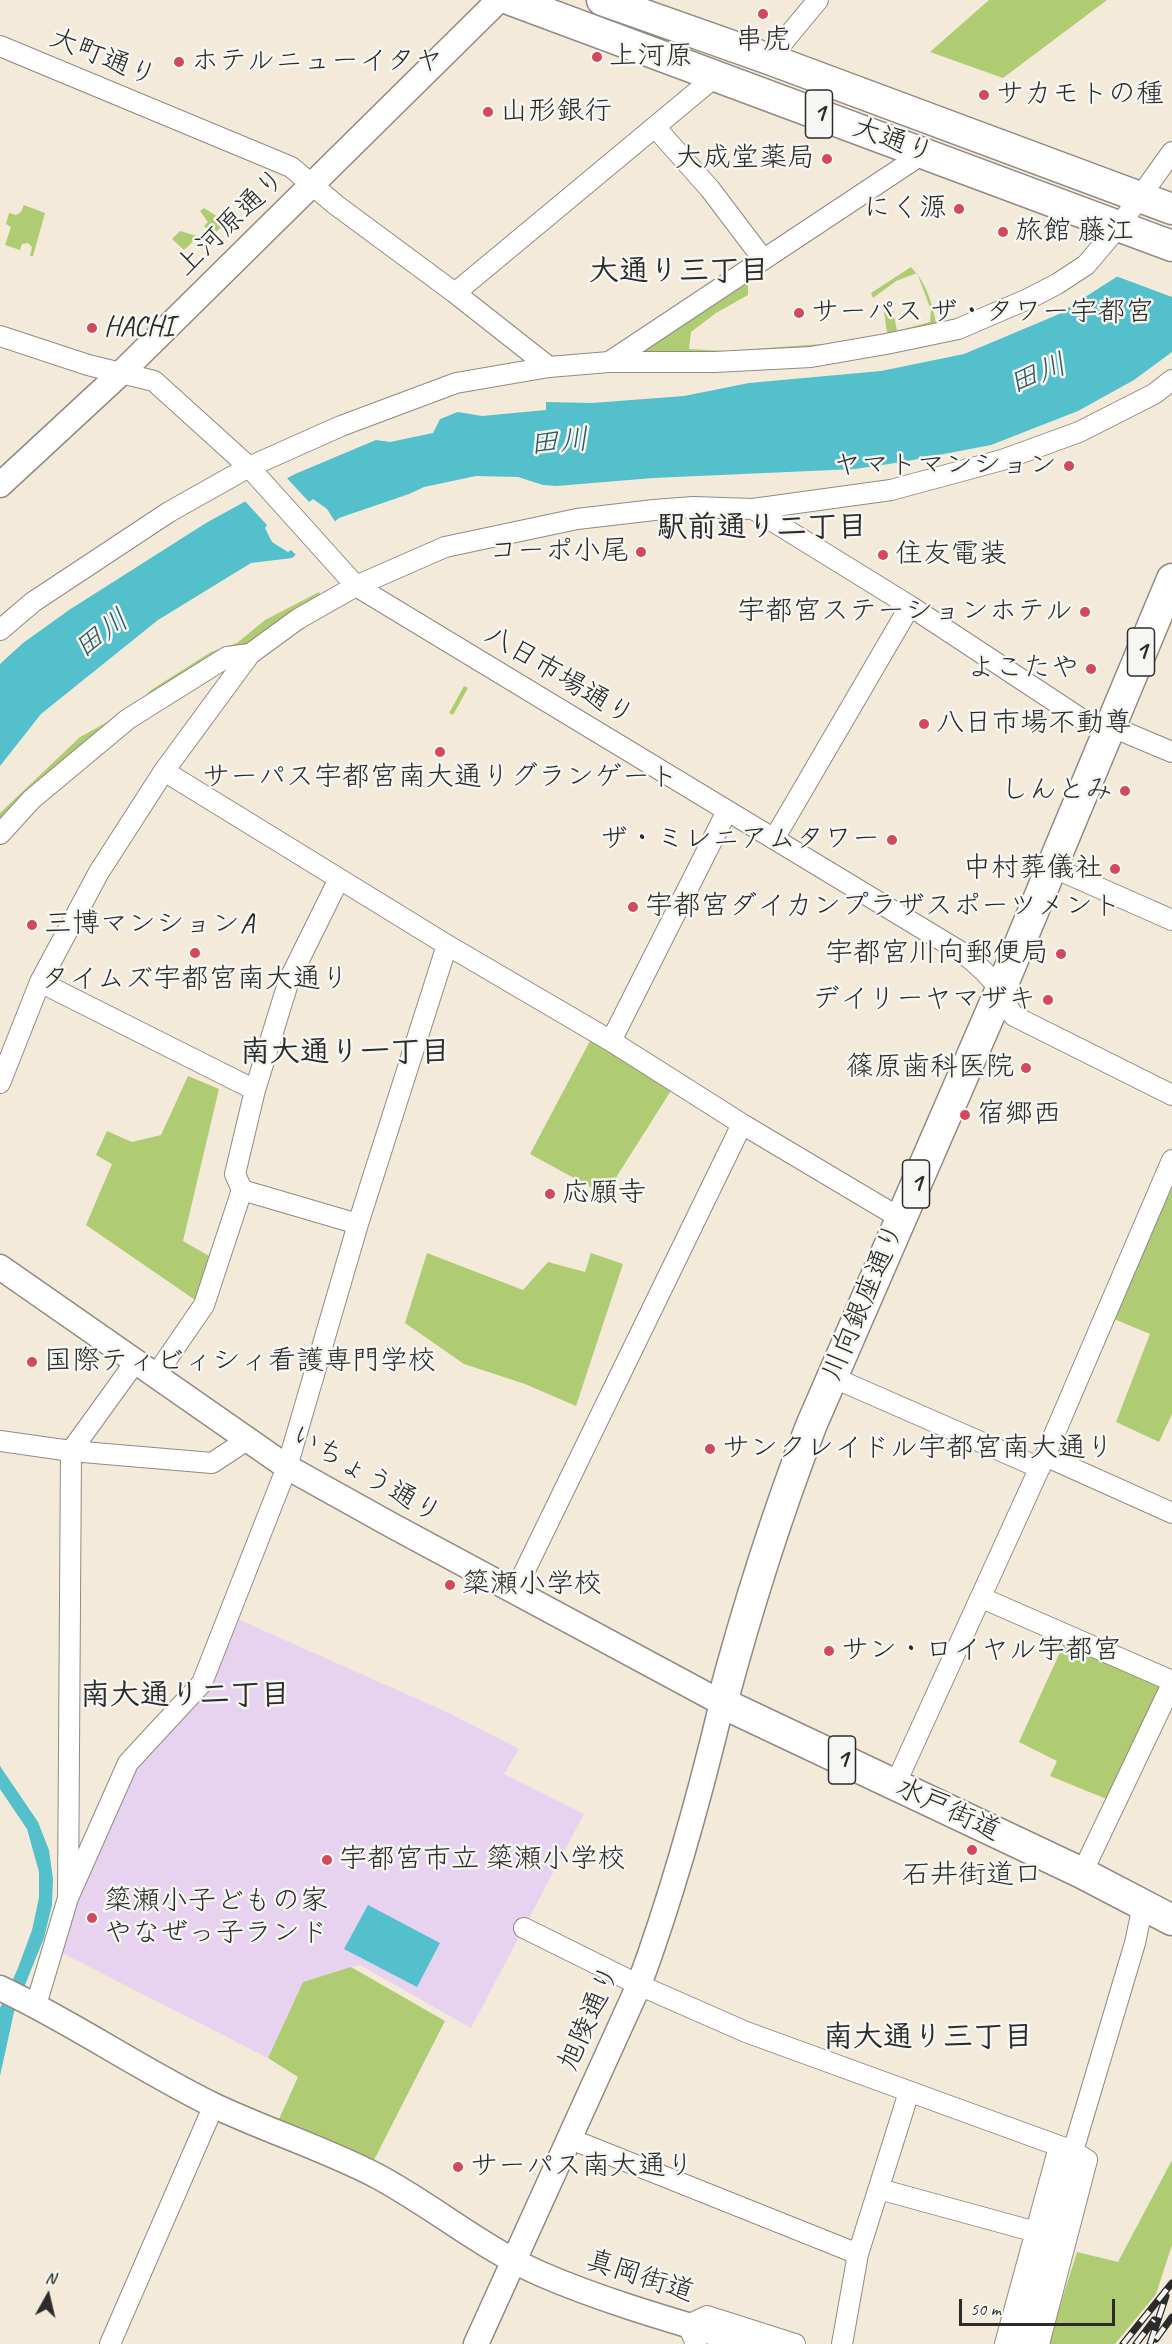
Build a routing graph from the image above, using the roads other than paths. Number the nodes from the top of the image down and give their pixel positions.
1 (499, 0) edge
2 (511, 0) edge
3 (602, 0) edge
4 (818, 0) edge
5 (0, 46) edge
6 (769, 59) junction
7 (716, 76) junction
8 (655, 127) junction
9 (924, 153) junction
10 (1172, 153) edge
11 (313, 185) junction
12 (1153, 202) edge
13 (1122, 227) junction
14 (1172, 246) edge
15 (763, 259) junction
16 (455, 293) junction
17 (0, 336) edge
18 (609, 362) junction
19 (549, 367) junction
20 (121, 373) junction
21 (1172, 380) edge
22 (251, 470) junction
23 (0, 485) edge
24 (753, 509) junction
25 (1172, 579) edge
26 (353, 584) junction
27 (910, 606) junction
28 (0, 630) edge
29 (250, 654) junction
30 (1110, 726) junction
31 (1172, 752) edge
32 (165, 771) junction
33 (727, 811) junction
34 (0, 834) edge
35 (774, 839) junction
36 (1052, 867) junction
37 (339, 879) junction
38 (1172, 920) edge
39 (447, 945) junction
40 (40, 982) junction
41 (1000, 991) junction
42 (611, 1041) junction
43 (0, 1083) edge
44 (255, 1090) junction
45 (1172, 1095) edge
46 (742, 1125) junction
47 (1172, 1160) edge
48 (242, 1190) junction
49 (900, 1218) junction
50 (358, 1224) junction
51 (0, 1268) edge
52 (136, 1361) junction
53 (156, 1375) junction
54 (832, 1377) junction
55 (247, 1440) junction
56 (0, 1441) edge
57 (71, 1451) junction
58 (1042, 1462) junction
59 (287, 1467) junction
60 (1172, 1513) edge
61 (515, 1591) junction
62 (982, 1598) junction
63 (1172, 1682) edge
64 (722, 1703) junction
65 (896, 1785) junction
66 (1082, 1873) junction
67 (68, 1898) junction
68 (1172, 1899) edge
69 (1143, 1905) junction
70 (1172, 1920) edge
71 (524, 1928) dead end
72 (1172, 1941) edge
73 (639, 1985) junction
74 (0, 1988) edge
75 (36, 2005) junction
76 (909, 2092) junction
77 (214, 2105) junction
78 (568, 2138) junction
79 (1066, 2149) junction
80 (879, 2188) junction
81 (1036, 2232) junction
82 (858, 2254) junction
83 (513, 2260) junction
84 (692, 2335) edge
85 (110, 2344) edge
86 (476, 2344) edge
87 (751, 2344) edge
88 (795, 2344) edge
89 (842, 2344) edge
90 (1005, 2344) edge
91 (1022, 2344) edge
92 (1039, 2344) edge

1 - 11 street, 上河原通り
2 - 7 main road, 大通り / 1
3 - 6 main road, 大通り / 1
4 - 6 street
5 - 11 street, 大町通り
6 - 12 main road, 大通り / 1
7 - 8 street
7 - 9 main road, 大通り / 1
8 - 15 street
8 - 16 street
9 - 13 main road, 大通り / 1
9 - 15 street
10 - 12 street
11 - 16 street, 大町通り
11 - 20 street, 上河原通り
12 - 13 street
13 - 14 main road, 大通り / 1
13 - 18 street
15 - 18 street
16 - 19 street, 大町通り
17 - 20 street, 八日市場通り
18 - 19 street
19 - 22 street
20 - 22 street, 八日市場通り
20 - 23 street, 上河原通り
21 - 24 street
22 - 26 street, 八日市場通り
22 - 28 street
24 - 26 street
24 - 27 street
25 - 30 main road, 川向銀座通り / 1
26 - 29 street
26 - 33 street, 八日市場通り
27 - 30 street
27 - 35 street
29 - 32 street
29 - 34 street
30 - 31 street
30 - 36 main road, 川向銀座通り / 1
32 - 37 street
32 - 40 street
33 - 35 street, 八日市場通り
33 - 42 street
35 - 41 street, 八日市場通り
36 - 38 street
36 - 41 main road, 川向銀座通り / 1
37 - 39 street
37 - 44 street
39 - 42 street
39 - 50 street
40 - 43 street
40 - 44 street
41 - 45 street, 八日市場通り
41 - 49 main road, 川向銀座通り / 1
42 - 46 street
44 - 48 street
46 - 49 street
46 - 61 street
47 - 58 street
48 - 50 street
48 - 53 street
49 - 54 main road, 川向銀座通り / 1
50 - 59 street
51 - 52 street, いちょう通り
52 - 53 street, いちょう通り
52 - 57 street
53 - 55 street, いちょう通り
54 - 58 street
54 - 64 main road, 川向銀座通り / 1
55 - 57 street
55 - 59 street, いちょう通り
56 - 57 street
57 - 67 street
58 - 60 street
58 - 62 street
59 - 61 street, いちょう通り
59 - 67 street
61 - 64 street, いちょう通り
62 - 63 street
62 - 65 street
63 - 66 street
64 - 65 main road, 水戸街道 / 1
64 - 73 street, 旭陵通り
65 - 66 main road, 水戸街道 / 1
66 - 68 main road
66 - 69 main road, 水戸街道 / 1
67 - 75 street
69 - 70 main road, 水戸街道 / 1
69 - 72 main road
69 - 79 street
71 - 73 street
73 - 76 street
73 - 78 street, 旭陵通り
74 - 75 street, 真岡街道
75 - 77 street, 真岡街道
76 - 79 street
76 - 80 street
77 - 83 street, 真岡街道
77 - 85 street
78 - 82 street
78 - 83 street, 旭陵通り
79 - 81 street
79 - 91 street
79 - 92 street
80 - 81 street
80 - 82 street
81 - 90 street
82 - 89 street
83 - 84 street, 真岡街道
83 - 86 street, 旭陵通り
84 - 87 street, 真岡街道
84 - 88 street

